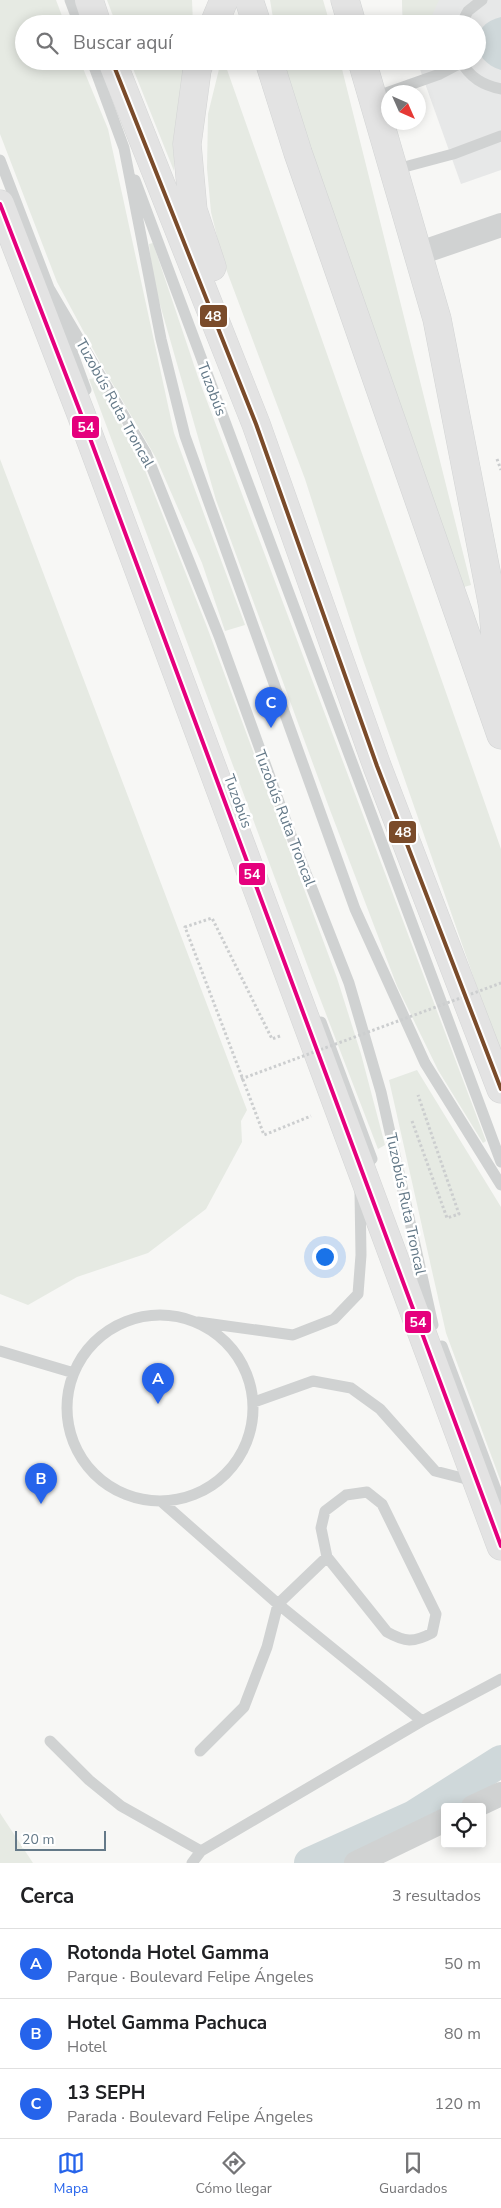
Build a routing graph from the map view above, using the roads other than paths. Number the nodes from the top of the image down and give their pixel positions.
1 (70, 0) edge
2 (89, 0) edge
3 (224, 0) edge
4 (249, 0) edge
5 (345, 0) edge
6 (482, 0) edge
7 (76, 15) edge
8 (94, 15) edge
9 (218, 15) edge
10 (254, 15) edge
11 (349, 15) edge
12 (466, 15) edge
13 (95, 70) edge
14 (116, 70) edge
15 (197, 70) edge
16 (272, 70) edge
17 (364, 70) edge
18 (447, 70) edge
19 (467, 70) edge
20 (501, 89) edge
21 (372, 98) junction
22 (501, 136) edge
23 (124, 148) junction
24 (0, 160) edge
25 (393, 170) junction
26 (0, 204) edge
27 (501, 225) edge
28 (417, 254) junction
29 (50, 288) junction
30 (92, 405) dead end
31 (256, 424) junction
32 (501, 717) edge
33 (501, 735) edge
34 (318, 1013) dead end
35 (501, 1089) edge
36 (501, 1162) edge
37 (368, 1168) junction
38 (501, 1185) edge
39 (396, 1227) dead end
40 (429, 1314) junction
41 (196, 1322) junction
42 (0, 1351) edge
43 (74, 1372) junction
44 (254, 1402) junction
45 (478, 1482) junction
46 (162, 1502) junction
47 (501, 1503) edge
48 (501, 1546) edge
49 (327, 1557) junction
50 (278, 1604) junction
51 (501, 1679) edge
52 (422, 1721) junction
53 (50, 1741) dead end
54 (200, 1751) dead end
55 (501, 1794) edge
56 (482, 1803) edge
57 (441, 1822) edge
58 (201, 1851) junction
59 (192, 1863) edge
60 (356, 1863) edge

1 - 7 lane
2 - 8 main road
3 - 9 main road
4 - 10 main road
5 - 11 main road
6 - 12 lane
13 - 23 lane
14 - 31 main road
15 - 31 main road
16 - 33 main road
17 - 21 main road
18 - 21 lane
19 - 20 lane
21 - 25 main road
22 - 25 lane
23 - 36 lane, Tuzobús
23 - 38 lane
24 - 29 lane, Tuzobús Ruta Troncal
25 - 28 main road
26 - 37 main road
27 - 28 street
28 - 32 main road
29 - 30 lane
29 - 40 lane, Tuzobús Ruta Troncal
31 - 35 main road
34 - 37 lane
37 - 41 lane
37 - 45 main road
39 - 40 lane
40 - 47 lane, Tuzobús Ruta Troncal
41 - 43 lane
41 - 44 lane
42 - 43 lane
43 - 46 lane
44 - 45 lane
44 - 46 lane
45 - 48 main road
46 - 50 lane
49 - 49 lane
49 - 50 lane
50 - 52 lane
50 - 54 lane
51 - 52 lane
52 - 58 lane
53 - 58 lane
55 - 56 street
57 - 60 street
58 - 59 lane

